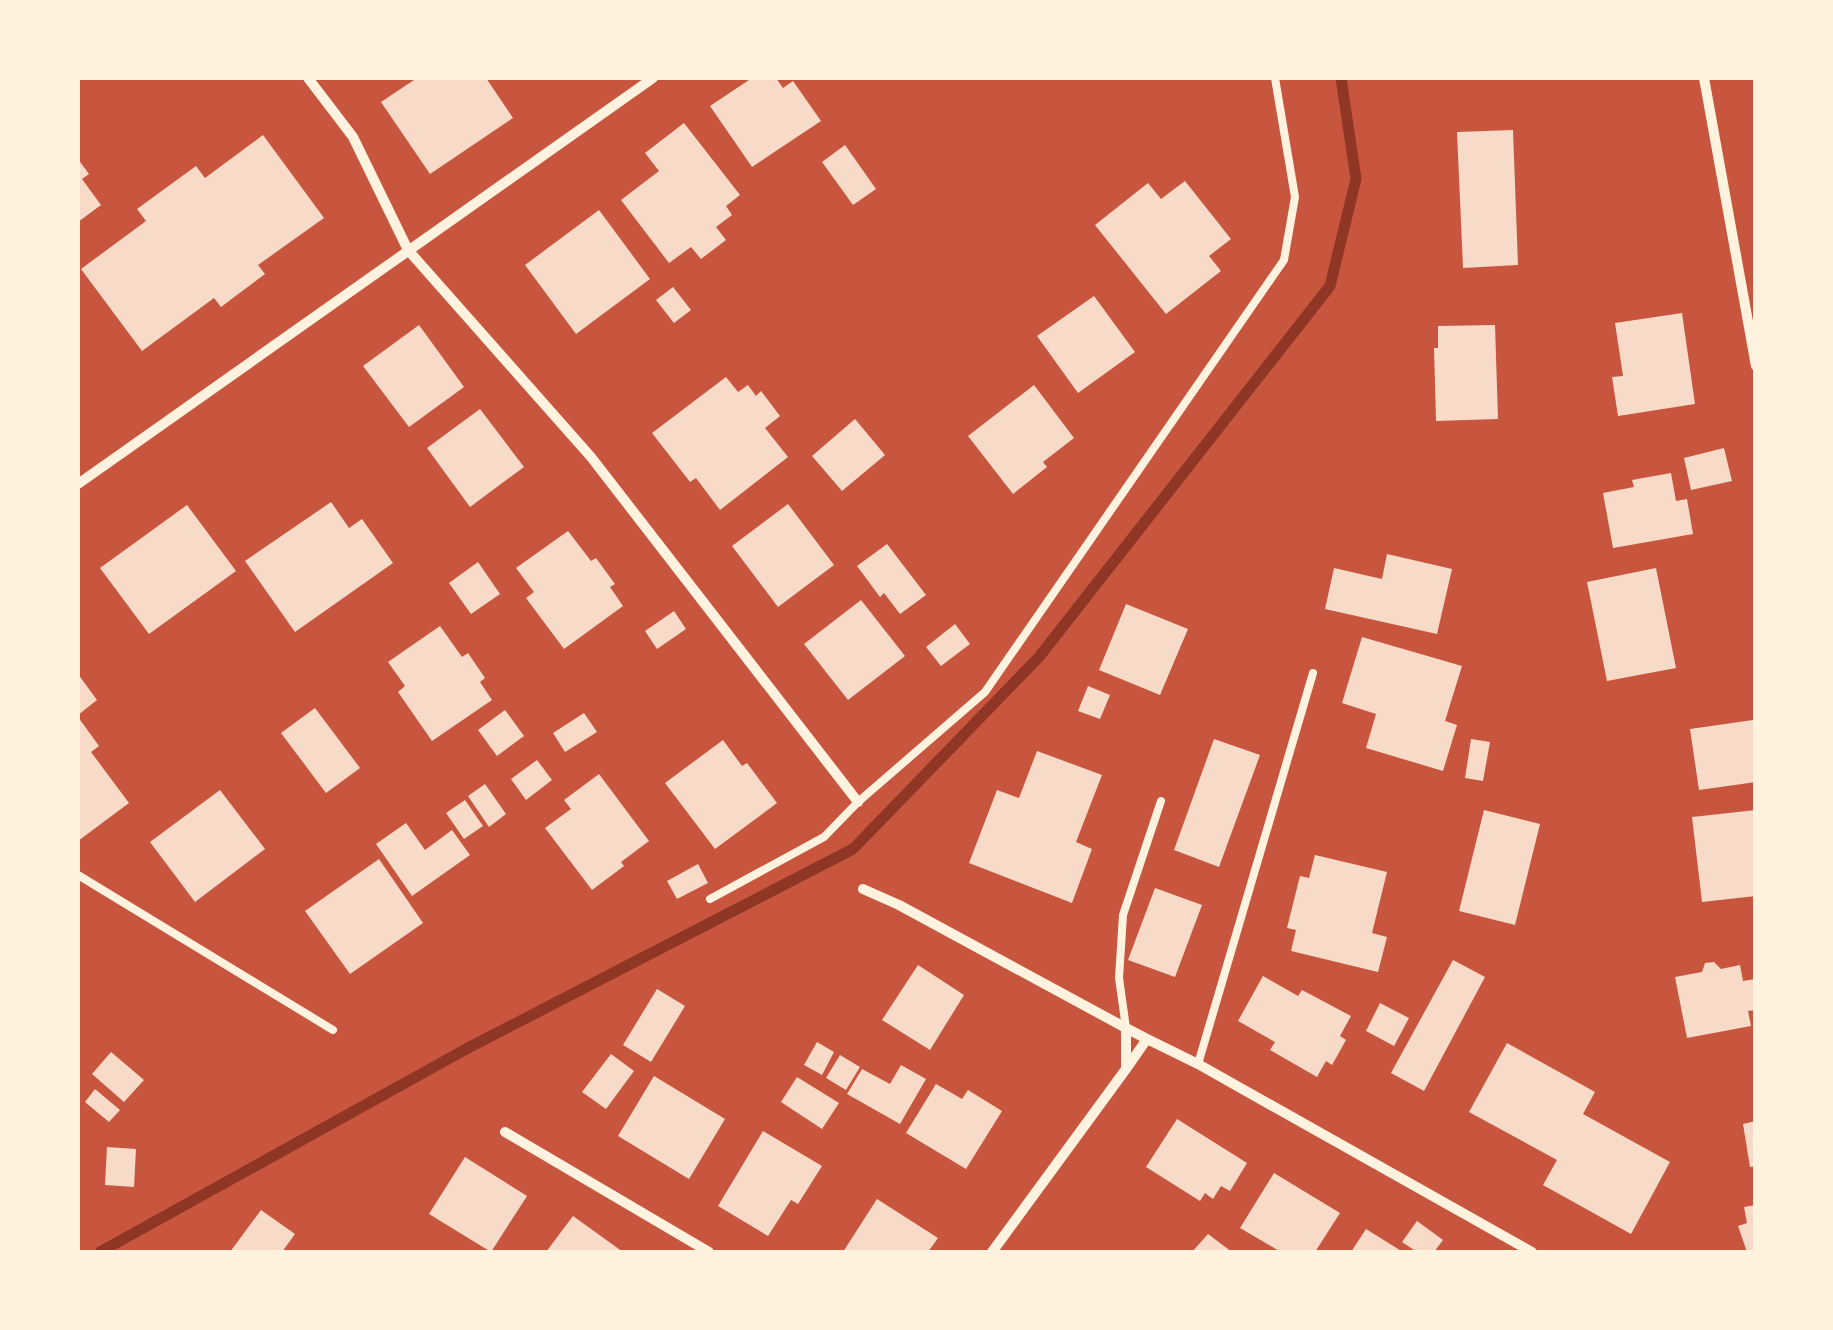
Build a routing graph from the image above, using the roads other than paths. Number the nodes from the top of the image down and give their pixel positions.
1 (308, 78) edge
2 (653, 78) edge
3 (1275, 78) edge
4 (1704, 78) edge
5 (408, 250) junction
6 (1756, 366) edge
7 (78, 484) edge
8 (1313, 673) dead end
9 (858, 802) junction
10 (1161, 802) dead end
11 (78, 875) edge
12 (863, 889) dead end
13 (710, 900) dead end
14 (1126, 1028) junction
15 (334, 1030) dead end
16 (1147, 1039) junction
17 (1198, 1064) junction
18 (1126, 1069) junction
19 (506, 1132) dead end
20 (709, 1252) edge
21 (992, 1252) edge
22 (1532, 1252) edge

1 - 5 street
2 - 5 street
3 - 9 lane
4 - 6 street
5 - 7 street
5 - 9 street
8 - 17 lane
9 - 13 lane
10 - 14 lane
11 - 15 lane
12 - 14 street
14 - 16 street
14 - 18 street
16 - 17 street
16 - 18 street
17 - 22 street
18 - 21 street
19 - 20 street

